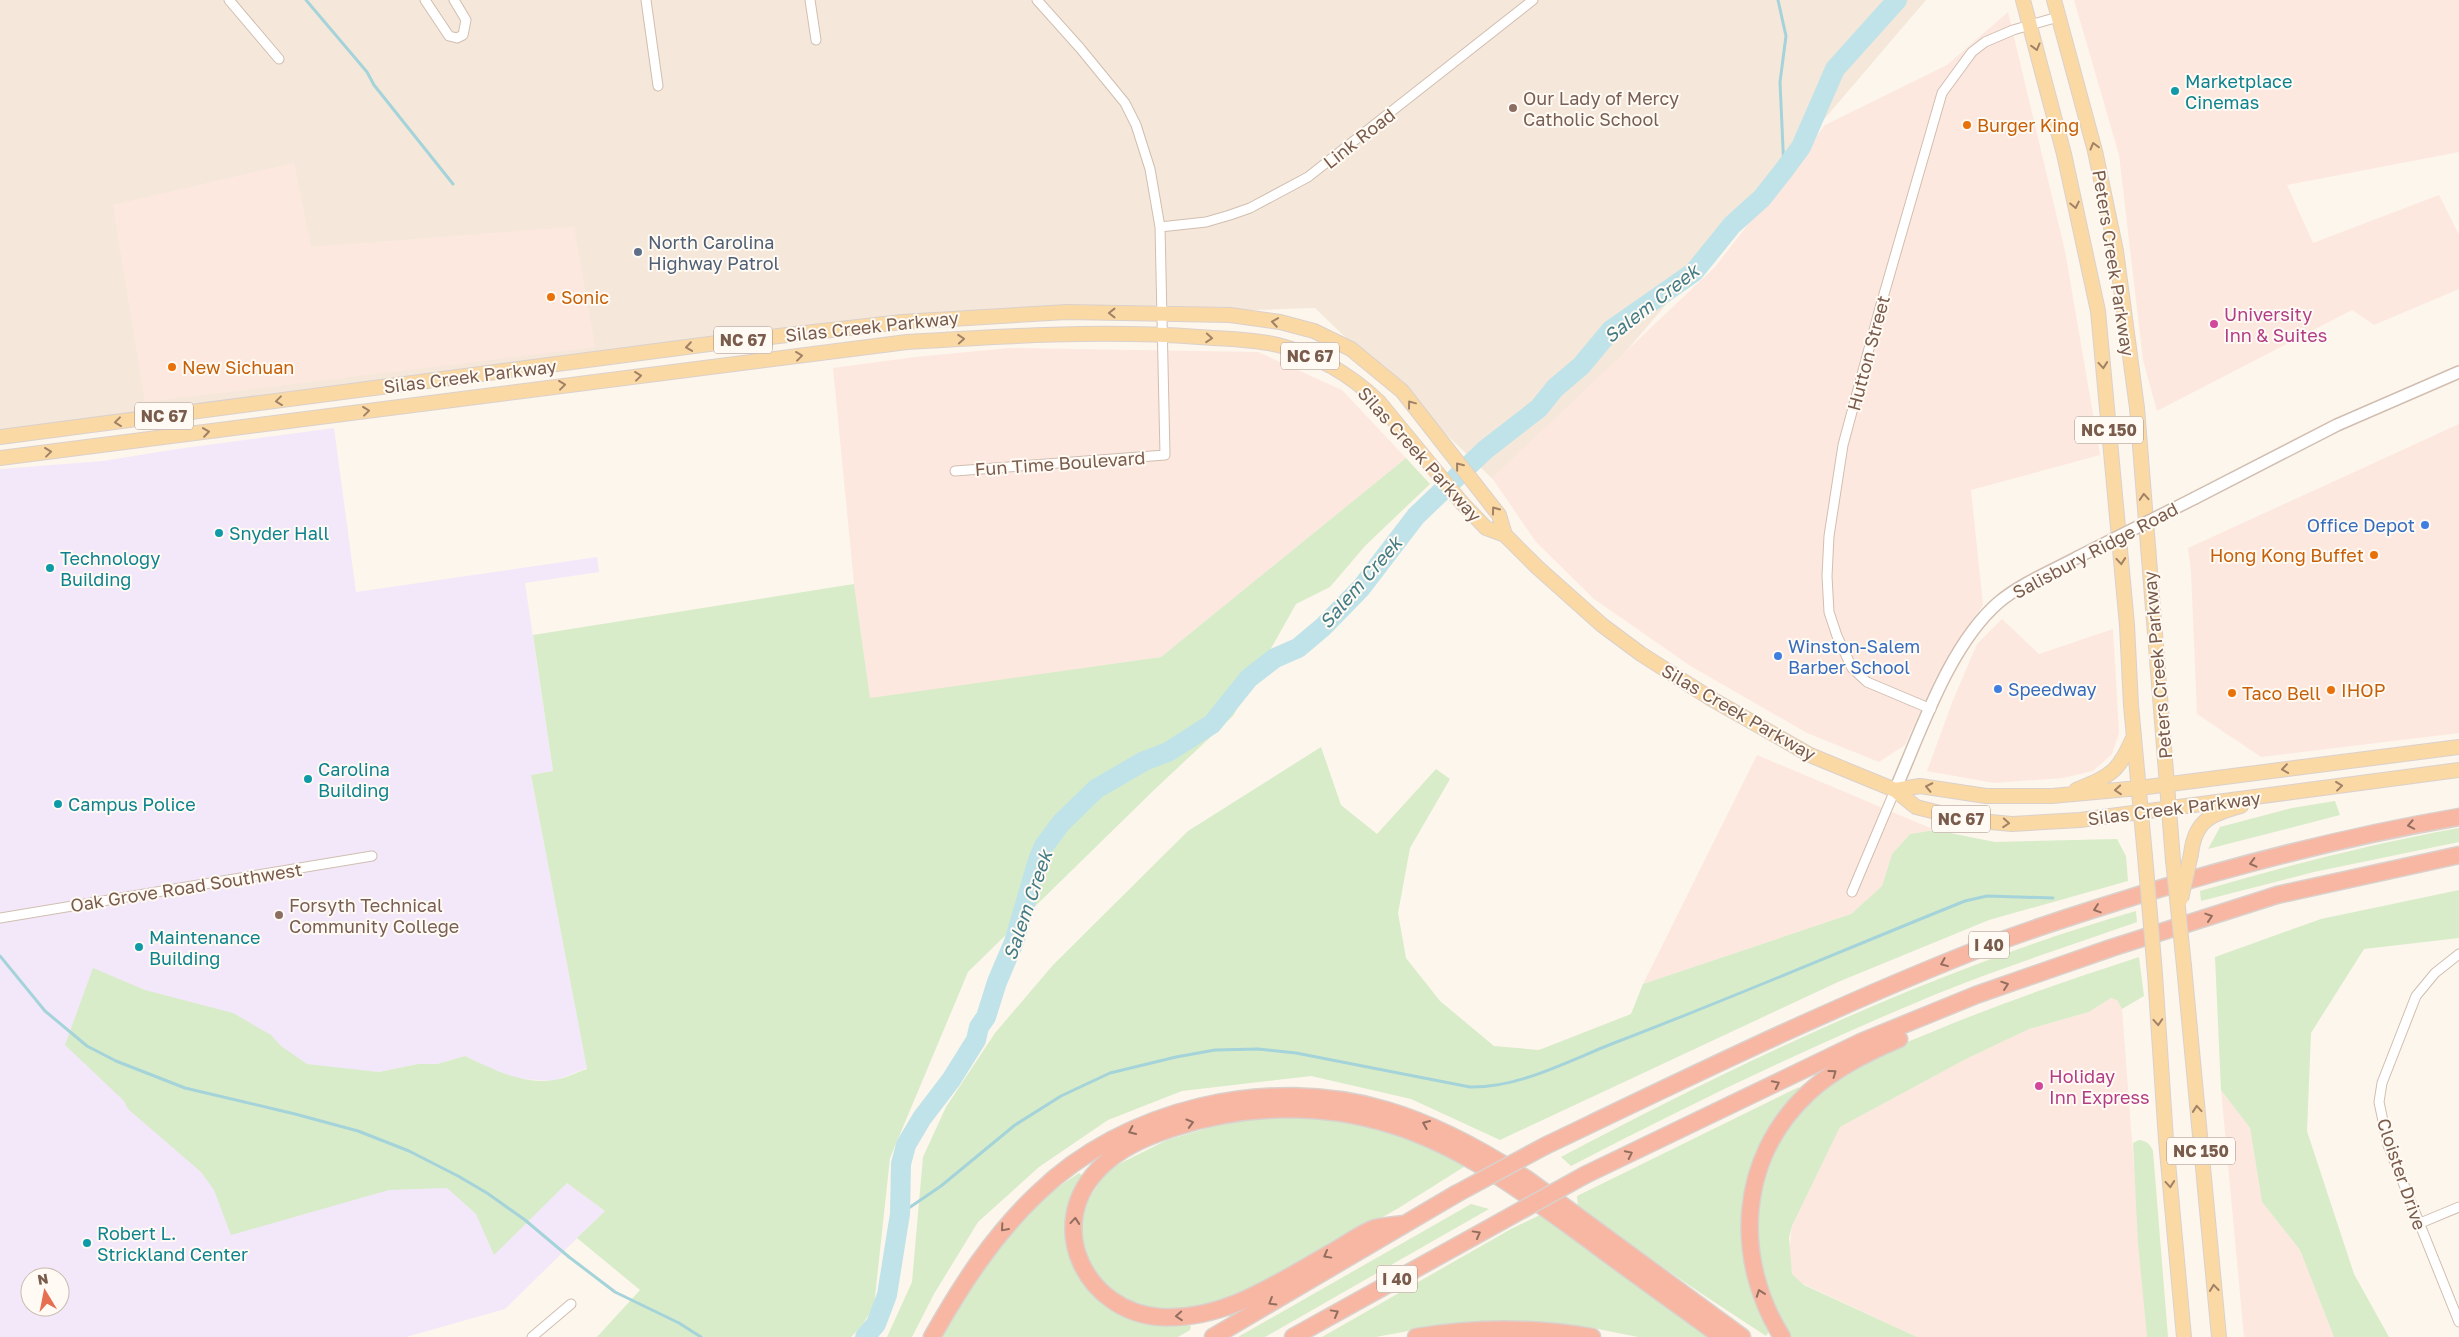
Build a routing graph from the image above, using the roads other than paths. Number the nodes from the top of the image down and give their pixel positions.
1 (425, 0) edge
2 (454, 0) edge
3 (646, 0) edge
4 (810, 0) edge
5 (1037, 0) edge
6 (1533, 0) edge
7 (2023, 0) edge
8 (2054, 0) edge
9 (232, 1) edge
10 (2058, 17) junction
11 (2030, 25) junction
12 (816, 40) dead end
13 (279, 59) dead end
14 (658, 86) dead end
15 (1160, 227) junction
16 (1160, 313) junction
17 (1161, 334) junction
18 (2459, 372) edge
19 (467, 376) junction
20 (317, 417) junction
21 (0, 437) edge
22 (0, 458) edge
23 (955, 471) dead end
24 (1505, 535) junction
25 (1932, 709) junction
26 (2135, 734) junction
27 (2459, 747) edge
28 (2459, 770) edge
29 (2167, 784) junction
30 (2139, 788) junction
31 (1895, 790) junction
32 (2290, 792) junction
33 (2064, 795) junction
34 (2168, 808) junction
35 (2141, 812) junction
36 (2459, 817) edge
37 (2459, 855) edge
38 (372, 856) dead end
39 (1852, 892) dead end
40 (2178, 912) junction
41 (0, 918) edge
42 (2459, 954) edge
43 (1976, 995) junction
44 (2459, 1207) edge
45 (1404, 1224) junction
46 (2418, 1224) junction
47 (571, 1304) dead end
48 (2459, 1322) edge
49 (532, 1337) edge
50 (932, 1337) edge
51 (1213, 1337) edge
52 (1292, 1337) edge
53 (1416, 1337) edge
54 (1592, 1337) edge
55 (1722, 1337) edge
56 (1742, 1337) edge
57 (1782, 1337) edge
58 (2184, 1337) edge
59 (2219, 1337) edge

1 - 2 street
3 - 14 street
4 - 12 street
5 - 15 street
6 - 15 street, Link Road
7 - 11 main road, Peters Creek Parkway / NC 150
8 - 10 main road, Peters Creek Parkway / NC 150
9 - 13 street
10 - 11 street, Hutton Street
29 -> 10 main road, Peters Creek Parkway / NC 150
11 - 25 street, Hutton Street
11 -> 26 main road, Peters Creek Parkway / NC 150
15 - 16 street
16 - 17 street
16 -> 19 main road, Silas Creek Parkway / NC 67
24 -> 16 main road, Silas Creek Parkway / NC 67
20 -> 17 main road, Silas Creek Parkway / NC 67
17 - 23 street, Fun Time Boulevard
17 -> 24 main road, Silas Creek Parkway / NC 67
18 - 25 street, Salisbury Ridge Road, bridge
19 - 20 main road
19 -> 21 main road, Silas Creek Parkway / NC 67
22 -> 20 main road, Silas Creek Parkway / NC 67
24 - 31 main road, Silas Creek Parkway / NC 67
25 - 31 street, Salisbury Ridge Road
26 - 30 main road, Peters Creek Parkway / NC 150
26 - 33 main road
27 -> 29 main road, Silas Creek Parkway
32 -> 28 main road, Silas Creek Parkway
29 - 30 main road, Silas Creek Parkway / NC 67
29 - 34 main road, Peters Creek Parkway / NC 150
30 -> 33 main road, Silas Creek Parkway / NC 67
30 - 35 main road, Peters Creek Parkway / NC 150
33 -> 31 main road, Silas Creek Parkway / NC 67
31 -> 35 main road, Silas Creek Parkway / NC 67
31 - 39 street, Salisbury Ridge Road
32 - 34 main road, Silas Creek Parkway
32 - 40 main road, bridge
34 - 35 main road, Silas Creek Parkway / NC 67
34 - 40 main road, Peters Creek Parkway / NC 150, bridge
35 -> 58 main road, Peters Creek Parkway / NC 150, bridge
36 -> 45 highway, I 40, bridge
43 -> 37 highway, I 40
38 - 41 street, Oak Grove Road Southwest
59 -> 40 main road, Peters Creek Parkway / NC 150, bridge
42 - 46 street, Cloister Drive
52 -> 43 highway, I 40, bridge
57 -> 43 highway
44 - 46 street
45 -> 51 highway, I 40
45 -> 55 highway
46 - 48 street, Cloister Drive
47 - 49 street
56 -> 50 highway
53 - 54 highway

